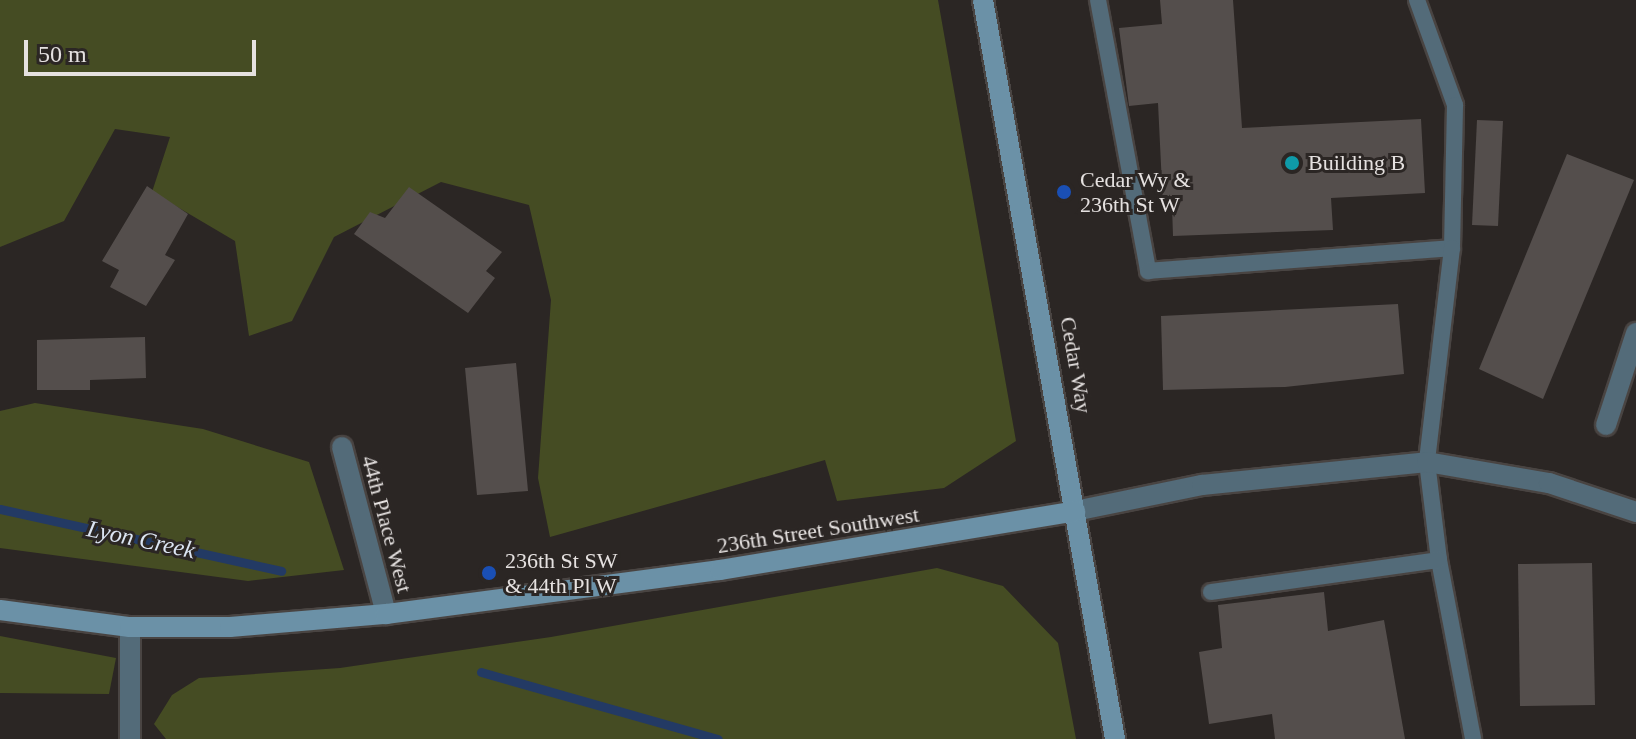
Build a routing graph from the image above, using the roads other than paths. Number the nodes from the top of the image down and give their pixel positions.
1 (983, 0) edge
2 (1098, 0) edge
3 (1417, 0) edge
4 (1452, 248) junction
5 (1636, 333) edge
6 (1606, 425) dead end
7 (342, 447) dead end
8 (1427, 462) junction
9 (1075, 511) junction
10 (1636, 512) edge
11 (1439, 560) junction
12 (1211, 592) dead end
13 (0, 610) edge
14 (386, 614) junction
15 (130, 627) junction
16 (130, 739) edge
17 (1115, 739) edge
18 (1473, 739) edge

1 - 9 main road, Cedar Way
2 - 4 lane
3 - 4 lane
4 - 8 lane
5 - 6 street
7 - 14 street, 44th Place West
8 - 9 street, 236th Street Southwest
8 - 10 street, 236th Street Southwest
8 - 11 lane
9 - 14 main road, 236th Street Southwest
9 - 17 main road, Cedar Way
11 - 12 lane
11 - 18 lane
13 - 15 main road, 236th Street Southwest
14 - 15 main road, 236th Street Southwest
15 - 16 street

